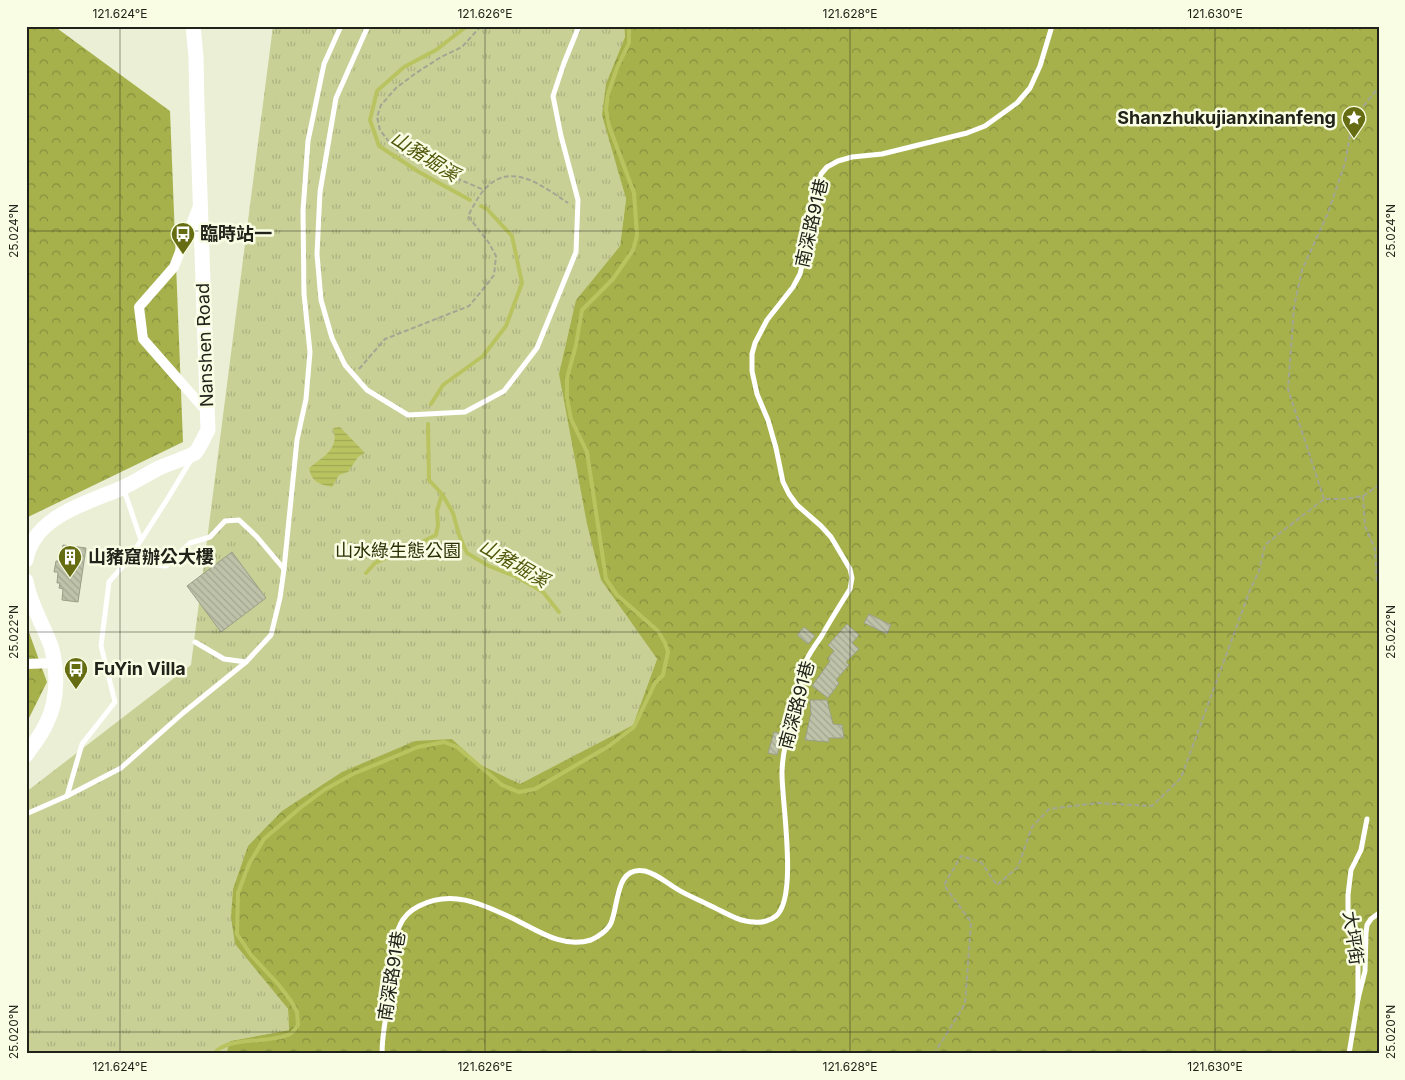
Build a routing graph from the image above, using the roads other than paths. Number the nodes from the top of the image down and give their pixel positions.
1 (193, 26) edge
2 (341, 26) edge
3 (368, 26) edge
4 (579, 26) edge
5 (1052, 26) edge
6 (201, 198) junction
7 (208, 413) junction
8 (195, 453) junction
9 (123, 488) junction
10 (141, 540) junction
11 (129, 559) junction
12 (26, 560) edge
13 (284, 569) junction
14 (26, 581) edge
15 (195, 642) dead end
16 (246, 662) junction
17 (54, 663) junction
18 (26, 664) edge
19 (26, 754) edge
20 (67, 796) junction
21 (26, 814) edge
22 (1367, 819) dead end
23 (1379, 913) edge
24 (1358, 1000) junction
25 (382, 1054) edge
26 (1349, 1054) edge

1 - 6 main road, Nanshen Road
2 - 13 lane
3 - 4 lane
5 - 25 lane, 南深路91巷
6 - 7 main road, Nanshen Road
6 - 7 street
7 - 8 main road, Nanshen Road
8 - 9 main road
8 - 10 lane
9 - 10 lane
9 - 12 main road
10 - 11 lane
11 - 13 lane
11 - 20 lane
13 - 16 lane
14 - 17 main road
15 - 16 lane
16 - 20 lane
17 - 18 street
17 - 19 main road
20 - 21 lane
22 - 24 lane, 大坪街
23 - 24 lane, 大坪街
24 - 26 lane, 大坪街

